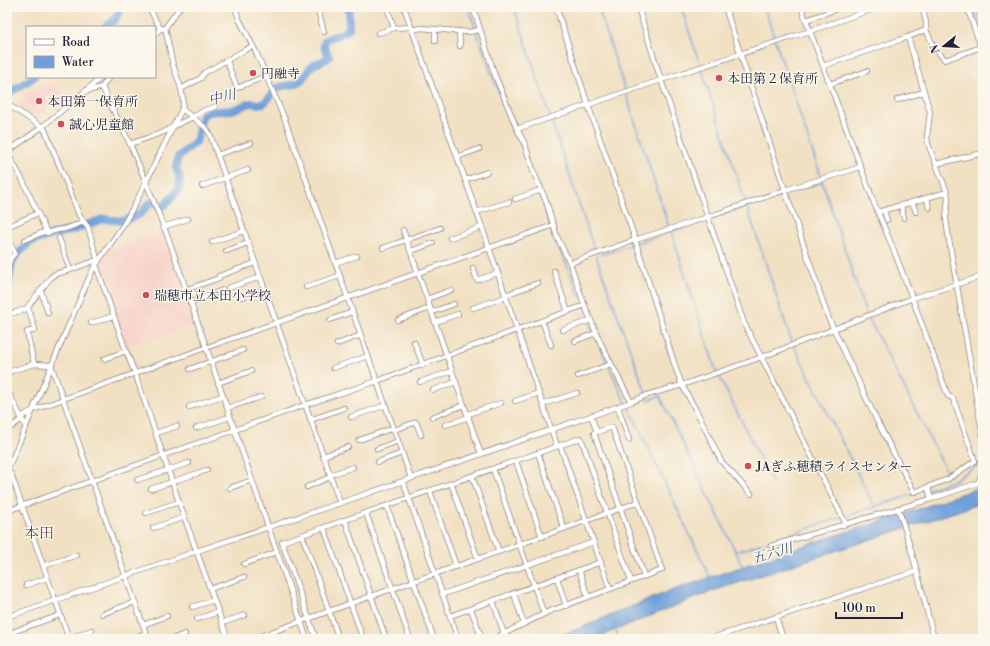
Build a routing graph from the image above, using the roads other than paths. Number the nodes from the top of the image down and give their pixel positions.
1 (149, 7) edge
2 (180, 7) edge
3 (235, 7) edge
4 (317, 7) edge
5 (387, 7) edge
6 (404, 7) edge
7 (473, 7) edge
8 (556, 7) edge
9 (638, 7) edge
10 (725, 7) edge
11 (801, 7) edge
12 (842, 7) edge
13 (879, 7) edge
14 (922, 7) edge
15 (967, 7) edge
16 (806, 20) junction
17 (394, 28) junction
18 (412, 28) junction
19 (162, 29) junction
20 (435, 29) junction
21 (926, 30) junction
22 (459, 31) junction
23 (478, 31) junction
24 (324, 32) dead end
25 (810, 32) junction
26 (156, 33) edge
27 (378, 33) dead end
28 (908, 37) junction
29 (435, 41) dead end
30 (253, 46) junction
31 (460, 46) dead end
32 (981, 47) junction
33 (983, 53) edge
34 (740, 55) junction
35 (227, 60) junction
36 (823, 66) junction
37 (867, 71) dead end
38 (266, 76) junction
39 (101, 78) edge
40 (109, 78) edge
41 (662, 80) junction
42 (830, 84) junction
43 (102, 87) junction
44 (181, 89) junction
45 (84, 92) junction
46 (924, 92) junction
47 (897, 100) dead end
48 (7, 104) edge
49 (588, 105) junction
50 (215, 107) dead end
51 (182, 108) junction
52 (193, 117) junction
53 (174, 126) junction
54 (42, 127) junction
55 (518, 129) junction
56 (251, 143) dead end
57 (130, 144) junction
58 (479, 149) dead end
59 (7, 152) edge
60 (982, 153) edge
61 (217, 155) junction
62 (7, 157) edge
63 (457, 157) junction
64 (983, 160) edge
65 (936, 164) junction
66 (860, 166) junction
67 (248, 170) dead end
68 (487, 172) dead end
69 (225, 178) junction
70 (465, 180) junction
71 (146, 182) junction
72 (202, 186) dead end
73 (541, 190) junction
74 (785, 190) junction
75 (947, 192) junction
76 (927, 198) junction
77 (515, 199) dead end
78 (509, 202) dead end
79 (912, 202) junction
80 (901, 206) junction
81 (929, 208) dead end
82 (884, 211) junction
83 (476, 212) junction
84 (878, 212) junction
85 (916, 212) dead end
86 (38, 213) junction
87 (708, 217) junction
88 (904, 218) dead end
89 (188, 219) dead end
90 (887, 220) dead end
91 (84, 222) junction
92 (554, 225) junction
93 (7, 227) edge
94 (164, 227) junction
95 (482, 227) junction
96 (440, 228) dead end
97 (403, 230) dead end
98 (46, 231) junction
99 (244, 231) junction
100 (7, 237) edge
101 (59, 238) dead end
102 (450, 238) dead end
103 (25, 240) dead end
104 (407, 240) junction
105 (635, 240) junction
106 (212, 242) dead end
107 (248, 243) junction
108 (433, 243) dead end
109 (383, 248) dead end
110 (489, 248) junction
111 (226, 251) dead end
112 (411, 251) junction
113 (357, 256) dead end
114 (97, 262) junction
115 (255, 263) junction
116 (570, 263) junction
117 (335, 264) junction
118 (474, 268) dead end
119 (70, 270) junction
120 (554, 271) dead end
121 (498, 273) junction
122 (7, 274) edge
123 (418, 274) junction
124 (340, 276) junction
125 (983, 276) edge
126 (260, 277) junction
127 (538, 284) dead end
128 (957, 285) junction
129 (306, 287) dead end
130 (185, 290) junction
131 (264, 290) junction
132 (451, 290) dead end
133 (41, 291) junction
134 (506, 296) junction
135 (242, 297) dead end
136 (347, 298) junction
137 (913, 298) junction
138 (427, 299) junction
139 (190, 303) junction
140 (454, 304) dead end
141 (585, 306) junction
142 (28, 307) junction
143 (473, 308) dead end
144 (431, 310) junction
145 (352, 312) junction
146 (568, 312) junction
147 (48, 313) dead end
148 (458, 314) dead end
149 (7, 315) edge
150 (114, 316) junction
151 (330, 320) dead end
152 (398, 320) dead end
153 (591, 320) junction
154 (542, 321) junction
155 (435, 322) junction
156 (91, 323) dead end
157 (276, 323) junction
158 (517, 330) junction
159 (562, 330) dead end
160 (834, 330) junction
161 (596, 333) junction
162 (360, 335) junction
163 (574, 341) dead end
164 (414, 342) dead end
165 (337, 344) dead end
166 (550, 345) dead end
167 (205, 348) junction
168 (242, 350) dead end
169 (126, 351) junction
170 (368, 356) junction
171 (447, 356) junction
172 (762, 357) junction
173 (104, 359) dead end
174 (210, 362) junction
175 (34, 364) junction
176 (611, 364) junction
177 (51, 365) junction
178 (423, 365) junction
179 (333, 368) dead end
180 (190, 369) dead end
181 (251, 371) dead end
182 (452, 371) junction
183 (135, 373) junction
184 (7, 374) edge
185 (578, 376) dead end
186 (377, 381) junction
187 (420, 382) dead end
188 (456, 382) junction
189 (218, 383) junction
190 (682, 385) junction
191 (7, 389) edge
192 (433, 390) dead end
193 (539, 393) junction
194 (577, 393) dead end
195 (222, 396) junction
196 (261, 396) dead end
197 (64, 399) junction
198 (515, 401) dead end
199 (631, 402) junction
200 (501, 403) dead end
201 (543, 404) junction
202 (305, 405) junction
203 (386, 405) junction
204 (464, 405) junction
205 (189, 407) dead end
206 (618, 407) junction
207 (227, 408) junction
208 (344, 408) dead end
209 (33, 410) junction
210 (468, 416) junction
211 (591, 416) junction
212 (230, 417) junction
213 (351, 417) dead end
214 (432, 417) dead end
215 (22, 418) junction
216 (310, 420) junction
217 (445, 425) dead end
218 (982, 425) edge
219 (177, 426) dead end
220 (26, 427) junction
221 (196, 428) dead end
222 (394, 429) junction
223 (7, 430) edge
224 (234, 430) junction
225 (552, 430) junction
226 (597, 432) junction
227 (156, 433) junction
228 (421, 435) dead end
229 (983, 437) edge
230 (359, 440) dead end
231 (629, 440) dead end
232 (398, 441) junction
233 (558, 446) junction
234 (348, 447) dead end
235 (377, 449) dead end
236 (402, 453) junction
237 (538, 453) junction
238 (482, 454) junction
239 (164, 455) junction
240 (323, 456) junction
241 (516, 461) junction
242 (378, 462) dead end
243 (189, 463) dead end
244 (353, 467) dead end
245 (168, 469) junction
246 (493, 469) junction
247 (7, 470) edge
248 (207, 470) dead end
249 (983, 470) edge
250 (330, 476) junction
251 (472, 476) junction
252 (411, 478) junction
253 (137, 480) dead end
254 (252, 480) junction
255 (93, 481) junction
256 (403, 481) junction
257 (172, 482) junction
258 (451, 483) junction
259 (307, 486) dead end
260 (928, 487) junction
261 (230, 488) dead end
262 (151, 489) dead end
263 (430, 491) junction
264 (751, 494) dead end
265 (409, 499) junction
266 (931, 499) junction
267 (179, 502) junction
268 (638, 502) junction
269 (340, 504) junction
270 (22, 506) junction
271 (387, 506) junction
272 (620, 508) junction
273 (898, 510) junction
274 (7, 511) edge
275 (146, 513) dead end
276 (366, 513) junction
277 (608, 513) junction
278 (185, 517) junction
279 (345, 520) junction
280 (587, 521) junction
281 (846, 524) junction
282 (268, 527) junction
283 (153, 528) dead end
284 (324, 528) junction
285 (564, 529) junction
286 (302, 535) junction
287 (542, 537) junction
288 (594, 542) junction
289 (520, 544) junction
290 (771, 546) dead end
291 (197, 551) junction
292 (277, 552) junction
293 (499, 552) junction
294 (76, 555) dead end
295 (478, 558) junction
296 (601, 562) junction
297 (244, 564) dead end
298 (43, 566) junction
299 (456, 566) junction
300 (527, 566) junction
301 (579, 570) junction
302 (917, 571) junction
303 (435, 573) junction
304 (125, 576) junction
305 (644, 576) junction
306 (244, 577) dead end
307 (47, 578) junction
308 (557, 578) junction
309 (414, 581) junction
310 (631, 581) junction
311 (26, 585) dead end
312 (534, 586) junction
313 (393, 588) junction
314 (210, 589) junction
315 (610, 589) junction
316 (443, 594) junction
317 (514, 594) junction
318 (372, 596) junction
319 (588, 598) junction
320 (55, 600) junction
321 (214, 600) junction
322 (493, 601) junction
323 (135, 602) junction
324 (351, 603) junction
325 (566, 606) junction
326 (192, 607) dead end
327 (471, 609) junction
328 (329, 611) junction
329 (218, 612) junction
330 (102, 614) dead end
331 (544, 614) junction
332 (60, 615) junction
333 (245, 615) dead end
334 (167, 616) dead end
335 (450, 616) junction
336 (776, 617) junction
337 (7, 618) edge
338 (308, 618) junction
339 (197, 619) dead end
340 (301, 621) junction
341 (222, 623) junction
342 (524, 624) junction
343 (143, 625) junction
344 (92, 630) dead end
345 (146, 633) junction
346 (7, 634) edge
347 (185, 634) dead end
348 (504, 634) junction
349 (68, 639) edge
350 (129, 639) edge
351 (148, 639) edge
352 (172, 639) edge
353 (228, 639) edge
354 (253, 639) edge
355 (307, 639) edge
356 (316, 639) edge
357 (339, 639) edge
358 (363, 639) edge
359 (386, 639) edge
360 (410, 639) edge
361 (434, 639) edge
362 (458, 639) edge
363 (482, 639) edge
364 (493, 639) edge
365 (709, 639) edge
366 (783, 639) edge
367 (934, 639) edge

1 - 19 street
2 - 19 street
3 - 30 street
4 - 24 street
5 - 17 street
6 - 18 street
7 - 23 street
8 - 49 street
9 - 41 street
10 - 34 street
11 - 16 street
12 - 16 street
13 - 25 street
14 - 21 street
15 - 32 street
16 - 25 street
17 - 18 street
17 - 27 street
18 - 20 street
18 - 63 street
19 - 26 street
19 - 44 street
20 - 22 street
20 - 29 street
21 - 28 street
21 - 32 street
22 - 23 street
22 - 31 street
23 - 55 street
25 - 34 street
25 - 36 street
28 - 36 street
28 - 46 street
30 - 35 street
30 - 38 street
32 - 33 street
34 - 41 street
34 - 74 street
35 - 38 street
35 - 44 street
36 - 42 street
37 - 42 street
38 - 117 street
39 - 45 street
40 - 43 street
41 - 49 street
41 - 87 street
42 - 66 street
43 - 45 street
43 - 57 street
44 - 51 street
45 - 54 street
46 - 47 street
46 - 65 street
48 - 54 street
49 - 55 street
49 - 105 street
50 - 52 street
51 - 52 street
51 - 53 street
52 - 53 street
52 - 61 street
53 - 57 street
53 - 71 street
54 - 59 street
54 - 91 street
55 - 73 street
56 - 61 street
57 - 71 street
58 - 63 street
60 - 64 street
60 - 65 street
61 - 69 street
62 - 86 street
63 - 70 street
65 - 75 street
66 - 74 street
66 - 84 street
67 - 69 street
68 - 70 street
69 - 72 street
69 - 99 street
70 - 83 street
71 - 94 street
71 - 114 street
73 - 77 street
73 - 92 street
74 - 87 street
74 - 160 street
75 - 76 street
75 - 128 street
76 - 79 street
76 - 81 street
78 - 83 street
79 - 80 street
79 - 85 street
80 - 82 street
80 - 88 street
82 - 84 street
82 - 90 street
83 - 95 street
84 - 137 street
86 - 93 street
86 - 98 street
87 - 105 street
87 - 172 street
89 - 94 street
91 - 98 street
91 - 114 street
92 - 110 street
92 - 116 street
94 - 130 street
95 - 102 street
95 - 110 street
96 - 104 street
97 - 104 street
98 - 103 street
99 - 106 street
99 - 107 street
100 - 122 street
101 - 119 street
104 - 109 street
104 - 112 street
105 - 116 street
105 - 190 street
107 - 111 street
107 - 115 street
108 - 112 street
110 - 121 street
110 - 123 street
112 - 123 street
113 - 117 street
114 - 119 street
114 - 150 street
114 - 177 street
115 - 126 street
115 - 130 street
116 - 141 street
117 - 124 street
118 - 121 street
119 - 133 street
120 - 146 street
121 - 134 street
123 - 136 street
123 - 138 street
124 - 129 street
124 - 136 street
125 - 128 street
126 - 131 street
126 - 139 street
127 - 134 street
128 - 137 street
128 - 218 street
130 - 139 street
131 - 135 street
131 - 157 street
132 - 138 street
133 - 142 street
133 - 147 street
134 - 143 street
134 - 158 street
136 - 145 street
136 - 157 street
137 - 160 street
137 - 260 street
138 - 144 street
139 - 167 street
140 - 144 street
141 - 146 street
141 - 153 street
142 - 149 street
142 - 175 street
144 - 152 street
144 - 155 street
145 - 151 street
145 - 162 street
146 - 154 street
148 - 155 street
150 - 156 street
150 - 169 street
153 - 159 street
153 - 161 street
154 - 158 street
154 - 166 street
155 - 171 street
157 - 167 street
157 - 202 street
158 - 171 street
158 - 193 street
160 - 172 street
160 - 260 street
161 - 163 street
161 - 176 street
162 - 165 street
162 - 170 street
164 - 178 street
167 - 174 street
167 - 183 street
168 - 174 street
169 - 173 street
169 - 183 street
170 - 179 street
170 - 186 street
171 - 178 street
171 - 182 street
172 - 190 street
172 - 281 street
174 - 180 street
174 - 189 street
175 - 177 street
175 - 184 street
176 - 185 street
176 - 199 street
177 - 197 street
177 - 209 street
178 - 186 street
181 - 189 street
182 - 187 street
182 - 188 street
183 - 197 street
183 - 227 street
186 - 202 street
186 - 203 street
188 - 192 street
188 - 204 street
189 - 195 street
190 - 199 street
190 - 264 street
191 - 215 street
193 - 198 street
193 - 201 street
194 - 201 street
195 - 205 street
195 - 207 street
196 - 207 street
197 - 209 street
197 - 255 street
199 - 206 street
200 - 210 street
201 - 225 street
202 - 216 street
202 - 224 street
203 - 213 street
203 - 222 street
204 - 210 street
204 - 214 street
206 - 211 street
206 - 231 street
207 - 212 street
208 - 216 street
209 - 215 street
209 - 220 street
210 - 217 street
210 - 238 street
211 - 225 street
211 - 226 street
212 - 221 street
212 - 224 street
215 - 220 street
215 - 223 street
216 - 240 street
218 - 229 street
219 - 227 street
220 - 247 street
222 - 228 street
222 - 230 street
222 - 232 street
224 - 239 street
224 - 254 street
225 - 233 street
225 - 238 street
226 - 268 street
226 - 272 street
227 - 239 street
232 - 235 street
232 - 236 street
233 - 237 street
233 - 277 street
233 - 280 street
234 - 240 street
236 - 242 street
236 - 252 street
237 - 241 street
237 - 285 street
238 - 252 street
239 - 245 street
239 - 255 street
240 - 250 street
241 - 246 street
241 - 287 street
243 - 245 street
244 - 250 street
245 - 253 street
245 - 257 street
246 - 251 street
246 - 289 street
247 - 270 street
248 - 257 street
249 - 266 street
250 - 259 street
250 - 269 street
251 - 258 street
251 - 293 street
252 - 256 street
254 - 261 street
254 - 282 street
255 - 270 street
255 - 304 street
256 - 265 street
256 - 269 street
257 - 262 street
257 - 267 street
258 - 263 street
258 - 295 street
260 - 266 street
263 - 265 street
263 - 299 street
265 - 271 street
265 - 303 street
266 - 273 street
267 - 275 street
267 - 278 street
268 - 272 street
268 - 305 street
269 - 282 street
270 - 274 street
270 - 298 street
271 - 276 street
271 - 309 street
272 - 277 street
272 - 305 street
273 - 281 street
273 - 302 street
276 - 279 street
276 - 313 street
277 - 280 street
277 - 310 street
278 - 283 street
278 - 291 street
279 - 284 street
279 - 318 street
280 - 285 street
280 - 288 street
281 - 290 street
282 - 291 street
282 - 292 street
284 - 286 street
284 - 324 street
285 - 287 street
286 - 328 street
286 - 338 street
287 - 289 street
288 - 296 street
288 - 300 street
289 - 293 street
289 - 300 street
291 - 304 street
291 - 314 street
292 - 297 street
292 - 340 street
293 - 295 street
294 - 298 street
295 - 299 street
296 - 301 street
296 - 315 street
298 - 307 street
299 - 303 street
300 - 312 street
300 - 316 street
301 - 308 street
301 - 319 street
302 - 336 street
302 - 367 street
303 - 309 street
303 - 316 street
304 - 320 street
304 - 323 street
305 - 310 street
306 - 314 street
307 - 311 street
307 - 320 street
308 - 312 street
308 - 325 street
309 - 313 street
309 - 361 street
310 - 315 street
312 - 317 street
312 - 331 street
313 - 318 street
313 - 360 street
314 - 321 street
315 - 319 street
316 - 335 street
317 - 322 street
317 - 342 street
318 - 324 street
318 - 359 street
319 - 325 street
320 - 332 street
320 - 337 street
321 - 326 street
321 - 329 street
322 - 327 street
322 - 348 street
323 - 330 street
323 - 343 street
324 - 328 street
324 - 358 street
325 - 331 street
327 - 335 street
327 - 363 street
328 - 338 street
328 - 357 street
329 - 339 street
329 - 341 street
331 - 342 street
332 - 346 street
332 - 349 street
333 - 341 street
334 - 343 street
335 - 362 street
336 - 365 street
336 - 366 street
338 - 340 street
338 - 356 street
340 - 354 street
340 - 355 street
341 - 353 street
342 - 348 street
343 - 345 street
344 - 349 street
345 - 350 street
345 - 351 street
347 - 352 street
348 - 364 street

